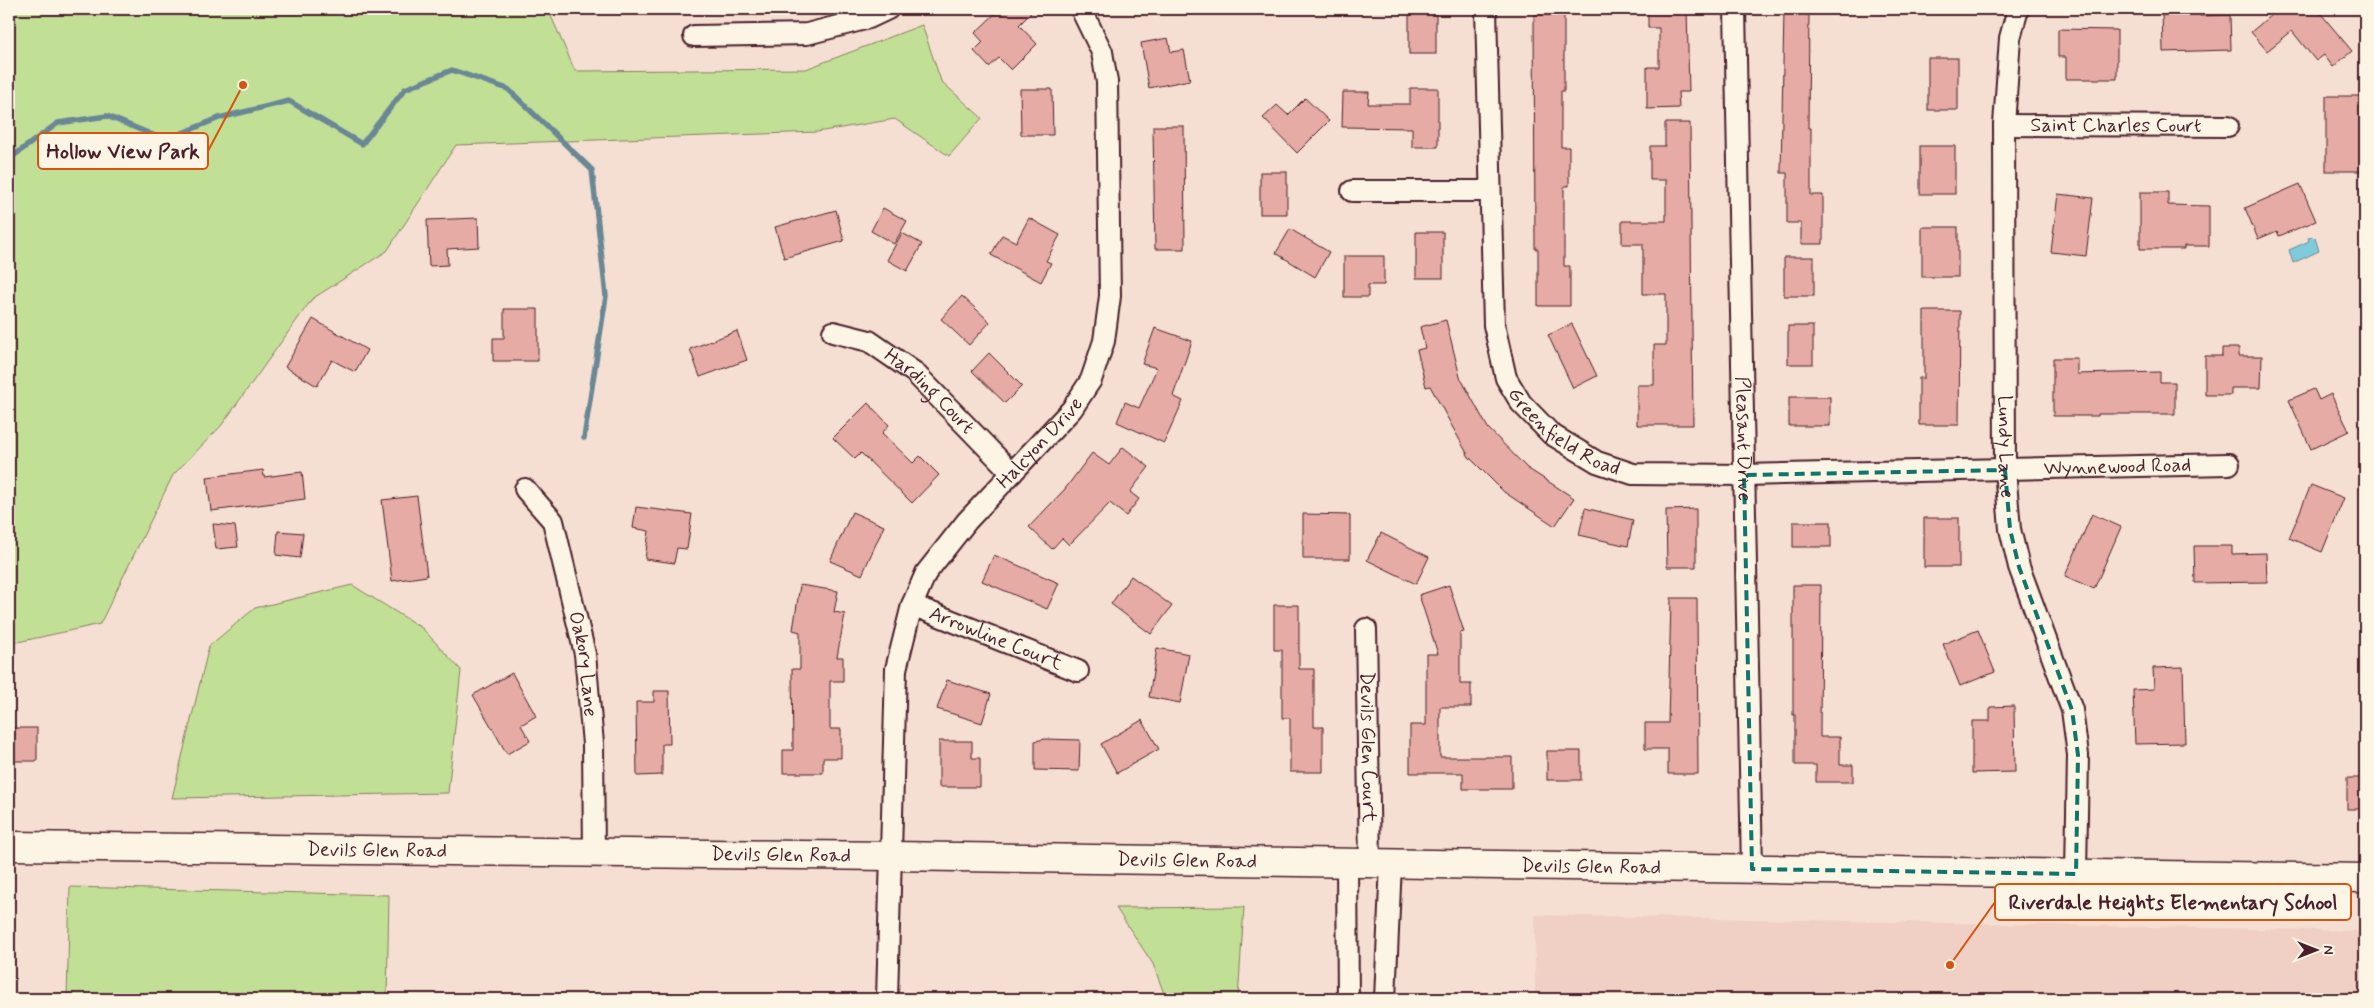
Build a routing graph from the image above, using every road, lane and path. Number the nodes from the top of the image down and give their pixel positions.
1 (888, 9) edge
2 (1081, 9) edge
3 (1486, 9) edge
4 (1735, 9) edge
5 (2018, 9) edge
6 (694, 36) dead end
7 (2004, 125) junction
8 (2228, 126) dead end
9 (1352, 191) dead end
10 (1489, 191) junction
11 (833, 332) dead end
12 (2229, 464) dead end
13 (2005, 470) junction
14 (1012, 473) junction
15 (1744, 475) junction
16 (525, 488) dead end
17 (912, 605) junction
18 (1366, 629) dead end
19 (1078, 671) dead end
20 (9, 846) edge
21 (594, 852) junction
22 (891, 856) junction
23 (1369, 863) junction
24 (1752, 869) junction
25 (2076, 874) junction
26 (2365, 878) edge
27 (887, 999) edge
28 (1348, 999) edge
29 (1385, 999) edge

1 - 6 street
2 - 14 street, Halcyon Drive
3 - 10 street, Greenfield Road
4 - 15 street, Pleasant Drive
5 - 7 street, Lundy Lane
7 - 8 street, Saint Charles Court
7 - 13 street, Lundy Lane
9 - 10 street
10 - 15 street, Greenfield Road
11 - 14 street, Harding Court
12 - 13 street, Wynnewood Road
13 - 15 street, Greenfield Road
13 - 25 street, Lundy Lane
14 - 17 street, Halcyon Drive
15 - 24 street, Pleasant Drive
16 - 21 street, Oakory Lane
17 - 19 street, Arrowline Court
17 - 22 street, Halcyon Drive
18 - 23 street, Devils Glen Court
20 - 21 main road, Devils Glen Road
21 - 22 main road, Devils Glen Road
22 - 23 main road, Devils Glen Road
22 - 27 street, Halcyon Drive
23 - 24 main road, Devils Glen Road
23 - 28 street
23 - 29 street
24 - 25 main road, Devils Glen Road
25 - 26 main road, Devils Glen Road

